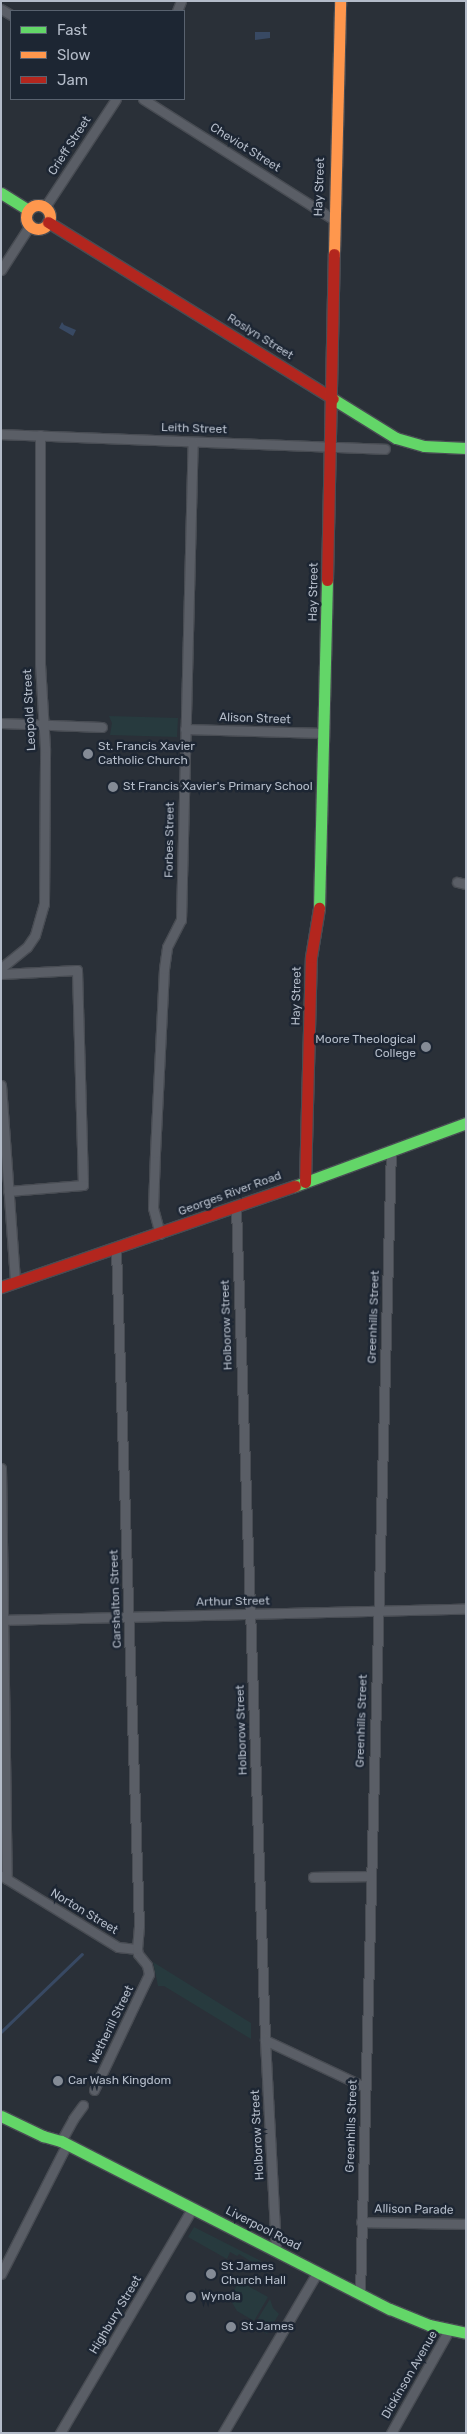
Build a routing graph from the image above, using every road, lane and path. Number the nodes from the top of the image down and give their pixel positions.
1 (340, 1) edge
2 (115, 100) edge
3 (145, 100) edge
4 (1, 193) edge
5 (45, 208) junction
6 (28, 210) junction
7 (333, 219) junction
8 (48, 222) junction
9 (30, 225) junction
10 (1, 270) edge
11 (331, 398) junction
12 (1, 434) edge
13 (40, 435) junction
14 (193, 442) junction
15 (331, 447) junction
16 (466, 448) edge
17 (385, 449) dead end
18 (1, 723) edge
19 (44, 726) junction
20 (102, 727) dead end
21 (185, 729) junction
22 (324, 733) junction
23 (1, 968) edge
24 (1, 974) edge
25 (1, 1085) edge
26 (466, 1123) edge
27 (392, 1150) junction
28 (305, 1182) junction
29 (8, 1192) junction
30 (236, 1208) junction
31 (6, 1217) edge
32 (160, 1234) junction
33 (116, 1248) junction
34 (15, 1282) junction
35 (1, 1287) edge
36 (1, 1468) edge
37 (466, 1610) edge
38 (378, 1612) junction
39 (251, 1614) junction
40 (129, 1618) junction
41 (3, 1620) edge
42 (370, 1876) junction
43 (4, 1877) edge
44 (313, 1877) dead end
45 (137, 1949) junction
46 (265, 2040) junction
47 (365, 2087) junction
48 (94, 2090) dead end
49 (84, 2105) dead end
50 (1, 2106) edge
51 (1, 2116) edge
52 (60, 2141) junction
53 (192, 2209) junction
54 (361, 2222) junction
55 (466, 2224) edge
56 (276, 2251) junction
57 (318, 2273) junction
58 (1, 2274) edge
59 (360, 2293) junction
60 (449, 2330) junction
61 (466, 2333) edge
62 (60, 2433) edge
63 (223, 2433) edge
64 (391, 2433) edge

1 - 7 main road, Hay Street
2 - 5 street, Crieff Street
3 - 7 street, Cheviot Street
4 - 6 main road
5 - 6 main road
5 - 8 main road
6 - 9 main road
7 - 11 main road, Hay Street
8 - 9 main road
8 - 11 main road, Roslyn Street
9 - 10 street
11 - 15 main road, Hay Street
11 - 16 main road, Roslyn Street
12 - 13 street, Leith Street
13 - 14 street, Leith Street
13 - 19 street, Leopold Street
14 - 15 street, Leith Street
14 - 21 street, Forbes Street
15 - 17 street, Leith Street
15 - 22 main road, Hay Street
18 - 19 street
19 - 20 street
19 - 23 street, Leopold Street
21 - 22 street, Alison Street
21 - 32 street, Forbes Street
22 - 28 main road, Hay Street
24 - 29 street
25 - 29 street
26 - 27 main road, Georges River Road
27 - 28 main road, Georges River Road
27 - 38 street, Greenhills Street
28 - 30 main road, Georges River Road
29 - 31 street
30 - 32 main road, Georges River Road
30 - 39 street, Holborow Street
31 - 34 street
32 - 33 main road, Georges River Road
33 - 34 main road, Georges River Road
33 - 40 street, Carshalton Street
34 - 35 main road, Georges River Road
36 - 41 street
37 - 38 street, Arthur Street
38 - 39 street, Arthur Street
38 - 42 street, Greenhills Street
39 - 40 street, Arthur Street
39 - 46 street, Holborow Street
40 - 41 street, Arthur Street
40 - 45 street, Carshalton Street
41 - 43 street
42 - 44 street
42 - 47 street, Greenhills Street
43 - 45 street, Norton Street
45 - 48 street, Wetherill Street
46 - 47 street
46 - 56 street, Holborow Street
47 - 54 street, Greenhills Street
49 - 52 street
50 - 52 main road, Liverpool Road
51 - 52 main road, Liverpool Road
52 - 53 main road, Liverpool Road
52 - 58 street
53 - 56 main road, Liverpool Road
53 - 62 street, Highbury Street
54 - 55 street, Allison Parade
54 - 59 street, Greenhills Street
56 - 57 main road, Liverpool Road
57 - 59 main road, Liverpool Road
57 - 63 street
59 - 60 main road, Liverpool Road
60 - 61 main road, Liverpool Road
60 - 64 street, Dickinson Avenue

